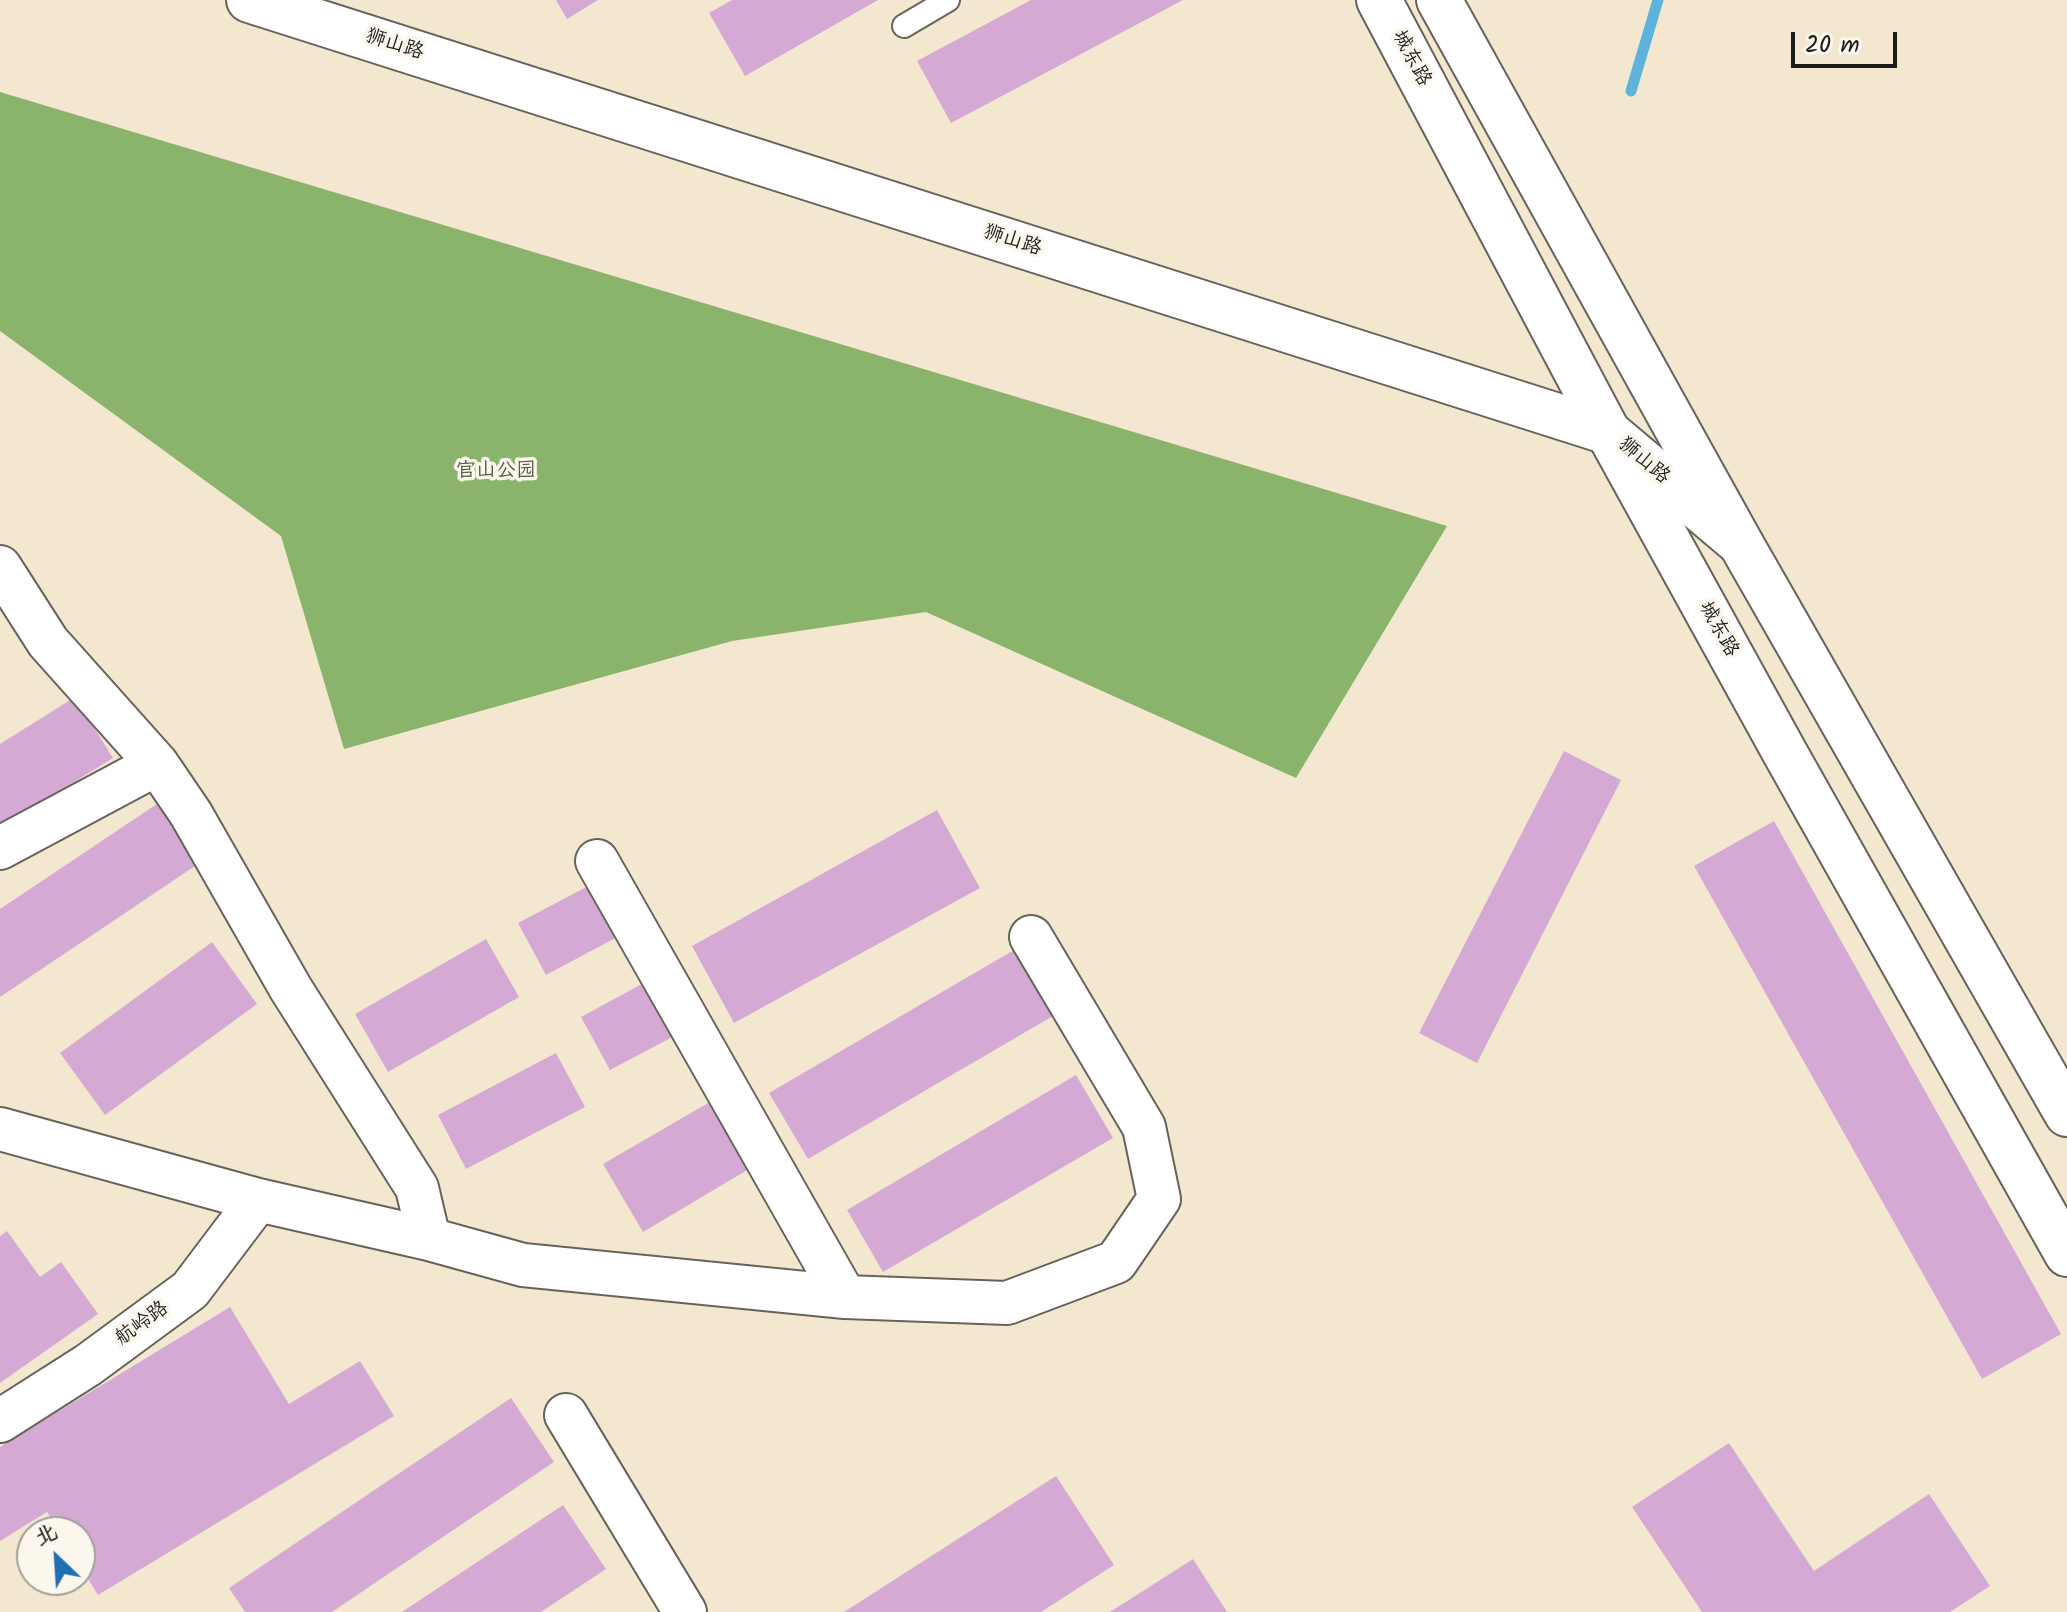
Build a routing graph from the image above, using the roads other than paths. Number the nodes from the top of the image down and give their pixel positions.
1 (249, 0) edge
2 (948, 0) edge
3 (1379, 0) edge
4 (1439, 0) edge
5 (904, 26) dead end
6 (1608, 432) junction
7 (1741, 544) junction
8 (0, 567) edge
9 (157, 764) junction
10 (0, 848) edge
11 (597, 861) dead end
12 (1031, 937) dead end
13 (2067, 1114) edge
14 (0, 1129) edge
15 (258, 1200) junction
16 (429, 1239) junction
17 (2067, 1254) edge
18 (845, 1297) junction
19 (566, 1415) dead end
20 (0, 1421) edge
21 (672, 1607) edge

1 - 6 street, 狮山路
2 - 5 lane
3 - 6 street, 城东路
4 - 7 street
6 - 7 street, 狮山路
6 - 17 street, 城东路
7 - 13 street
8 - 9 street
9 - 10 street
9 - 16 street
11 - 18 street
12 - 18 street
14 - 15 street
15 - 16 street
15 - 20 street, 航岭路
16 - 18 street
19 - 21 street

